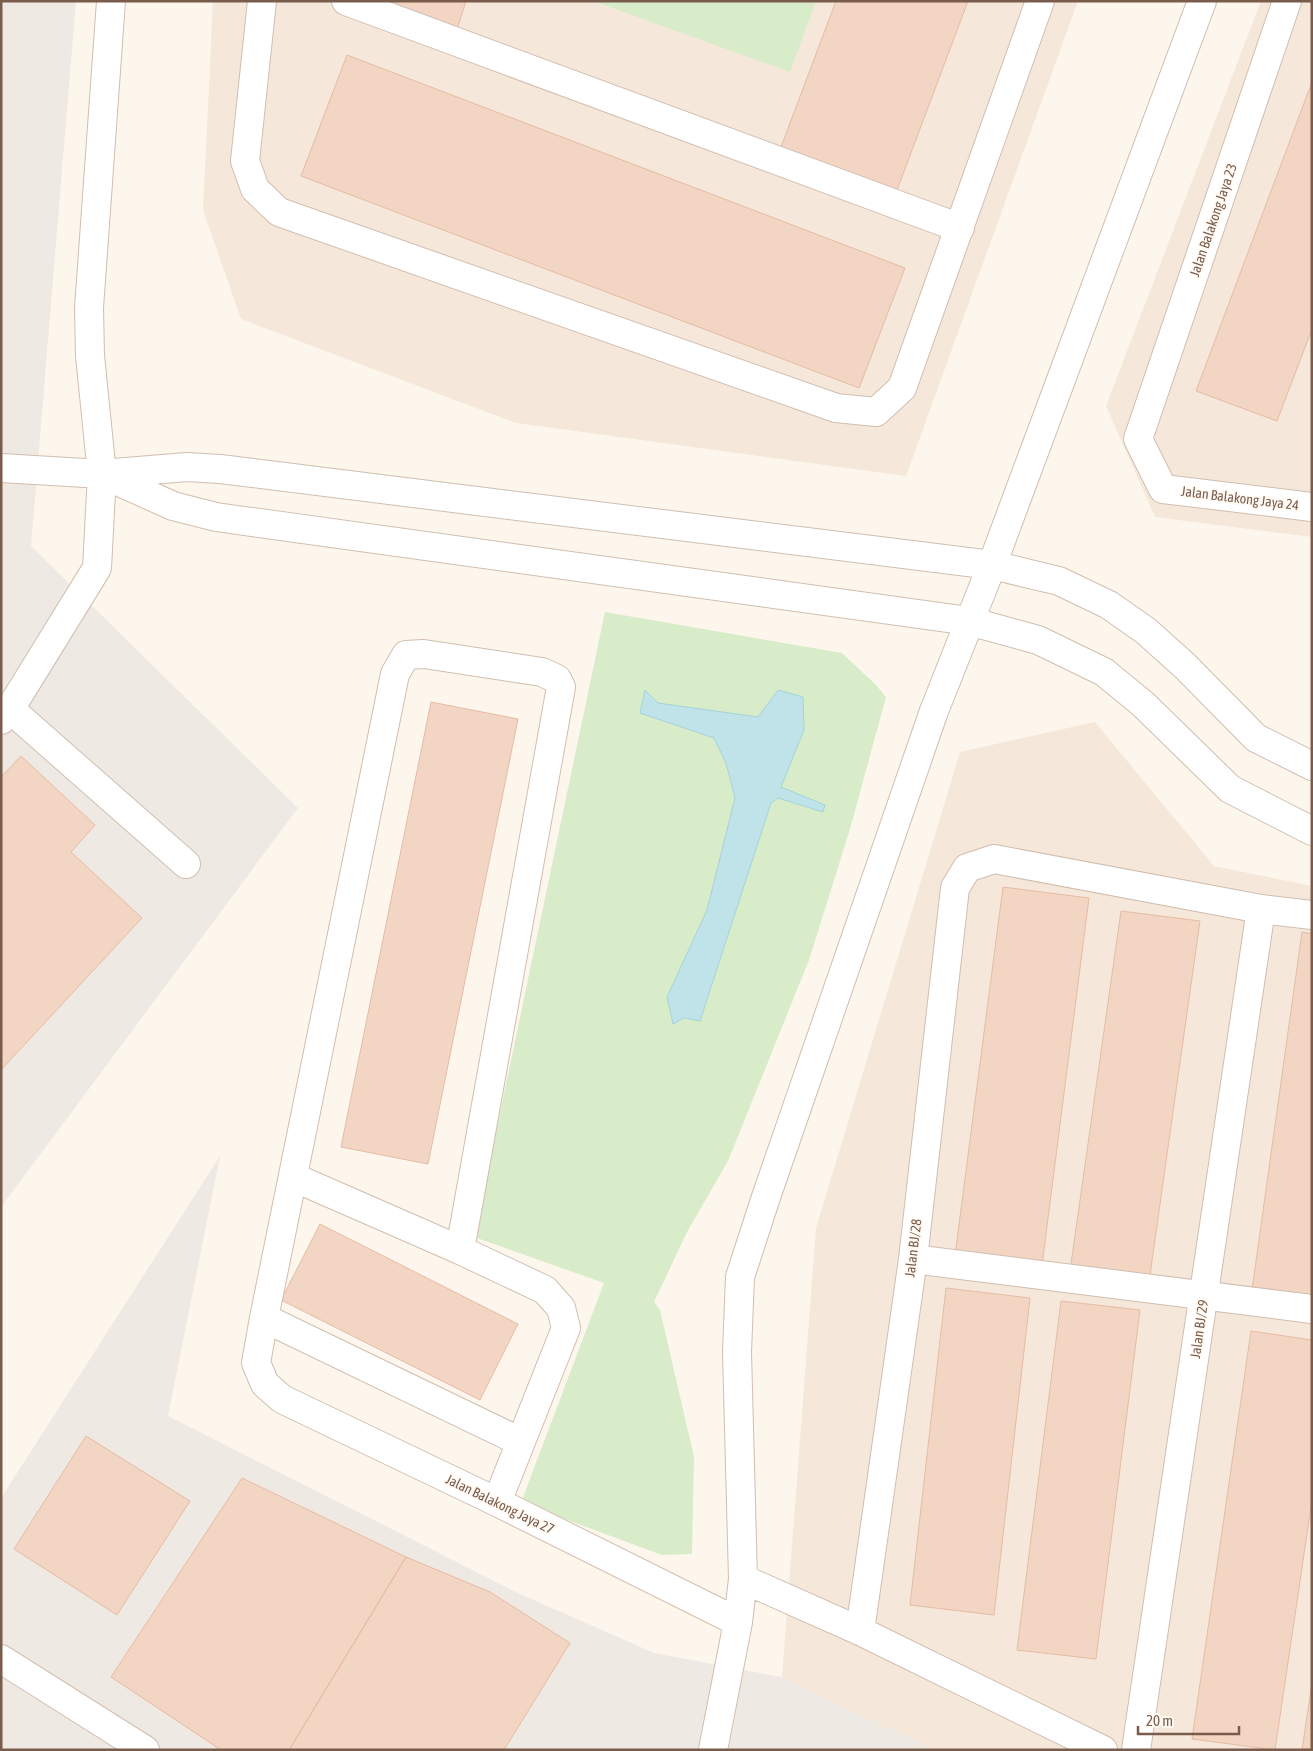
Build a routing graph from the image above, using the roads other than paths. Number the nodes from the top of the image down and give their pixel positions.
1 (111, 1) edge
2 (262, 1) edge
3 (346, 1) edge
4 (1040, 1) edge
5 (1202, 1) edge
6 (1287, 1) edge
7 (960, 228) junction
8 (1138, 439) joint
9 (1, 468) edge
10 (102, 474) junction
11 (1312, 507) edge
12 (992, 564) junction
13 (969, 621) junction
14 (6, 714) edge
15 (1312, 766) edge
16 (1312, 831) edge
17 (186, 864) dead end
18 (1261, 909) junction
19 (1312, 915) edge
20 (293, 1177) junction
21 (460, 1250) junction
22 (912, 1259) junction
23 (1204, 1296) junction
24 (1312, 1309) edge
25 (264, 1318) junction
26 (521, 1442) junction
27 (497, 1502) junction
28 (743, 1579) junction
29 (738, 1622) junction
30 (860, 1631) junction
31 (1, 1659) edge
32 (145, 1750) edge
33 (713, 1750) edge
34 (1103, 1750) edge
35 (1136, 1750) edge

1 - 10 street
2 - 7 street
3 - 7 street
4 - 7 street
5 - 12 street
6 - 8 street, Jalan Balakong Jaya 23
8 - 11 street, Jalan Balakong Jaya 24
9 - 10 street
10 - 12 street
10 - 13 street
10 - 14 street
12 - 13 street
12 - 15 street
13 - 16 street
13 - 28 street
14 - 17 street
18 - 19 street
18 - 22 street, Jalan BJ/28
18 - 23 street, Jalan BJ/29
20 - 21 street
20 - 21 street
20 - 25 street
21 - 26 street
22 - 23 street
22 - 30 street, Jalan BJ/28
23 - 24 street
23 - 35 street, Jalan BJ/29
25 - 26 street
25 - 27 street, Jalan Balakong Jaya 27
26 - 27 street
27 - 29 street, Jalan Balakong Jaya 27
28 - 29 street
28 - 30 street
29 - 33 street
30 - 34 street
31 - 32 street

